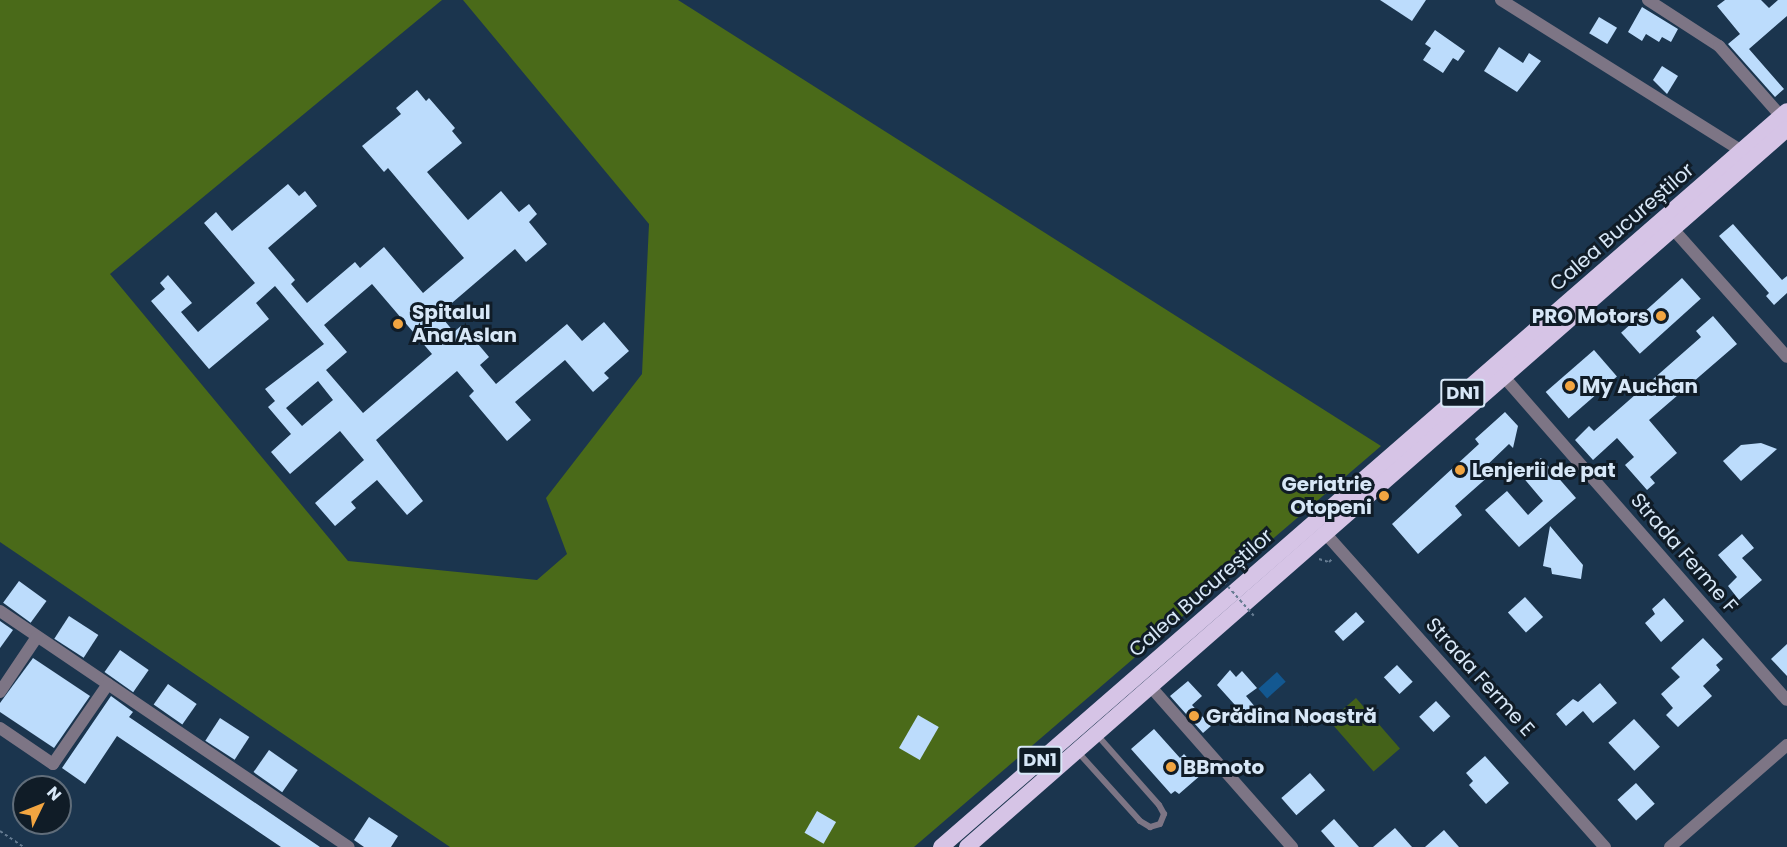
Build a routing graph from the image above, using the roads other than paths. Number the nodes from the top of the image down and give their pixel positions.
1 (1501, 0) edge
2 (1648, 0) edge
3 (1785, 119) edge
4 (1742, 151) junction
5 (1673, 229) junction
6 (1787, 357) edge
7 (1504, 377) junction
8 (1325, 533) junction
9 (0, 611) edge
10 (38, 637) junction
11 (108, 684) junction
12 (1150, 686) junction
13 (0, 692) edge
14 (1787, 700) edge
15 (0, 729) edge
16 (1096, 734) junction
17 (1787, 745) edge
18 (1077, 751) junction
19 (978, 844) edge
20 (349, 847) edge
21 (941, 847) edge
22 (1292, 847) edge
23 (1605, 847) edge
24 (1670, 847) edge

1 - 4 street
2 - 3 street
3 - 4 highway, Calea Bucureștilor / DN1
3 - 5 highway, Calea Bucureștilor / DN1
4 - 21 highway, Calea Bucureștilor / DN1
5 - 6 street
5 - 7 highway, Calea Bucureștilor / DN1
7 - 8 highway, Calea Bucureștilor / DN1
7 - 14 street, Strada Ferme F
8 - 12 highway, Calea Bucureștilor / DN1
8 - 23 street, Strada Ferme E
9 - 10 street
10 - 11 street
10 - 13 street
11 - 15 street
11 - 20 street
12 - 16 highway, Calea Bucureștilor / DN1
12 - 22 street
16 - 18 highway, Calea Bucureștilor / DN1
16 - 18 lane
17 - 24 street
18 - 19 highway, Calea Bucureștilor / DN1

